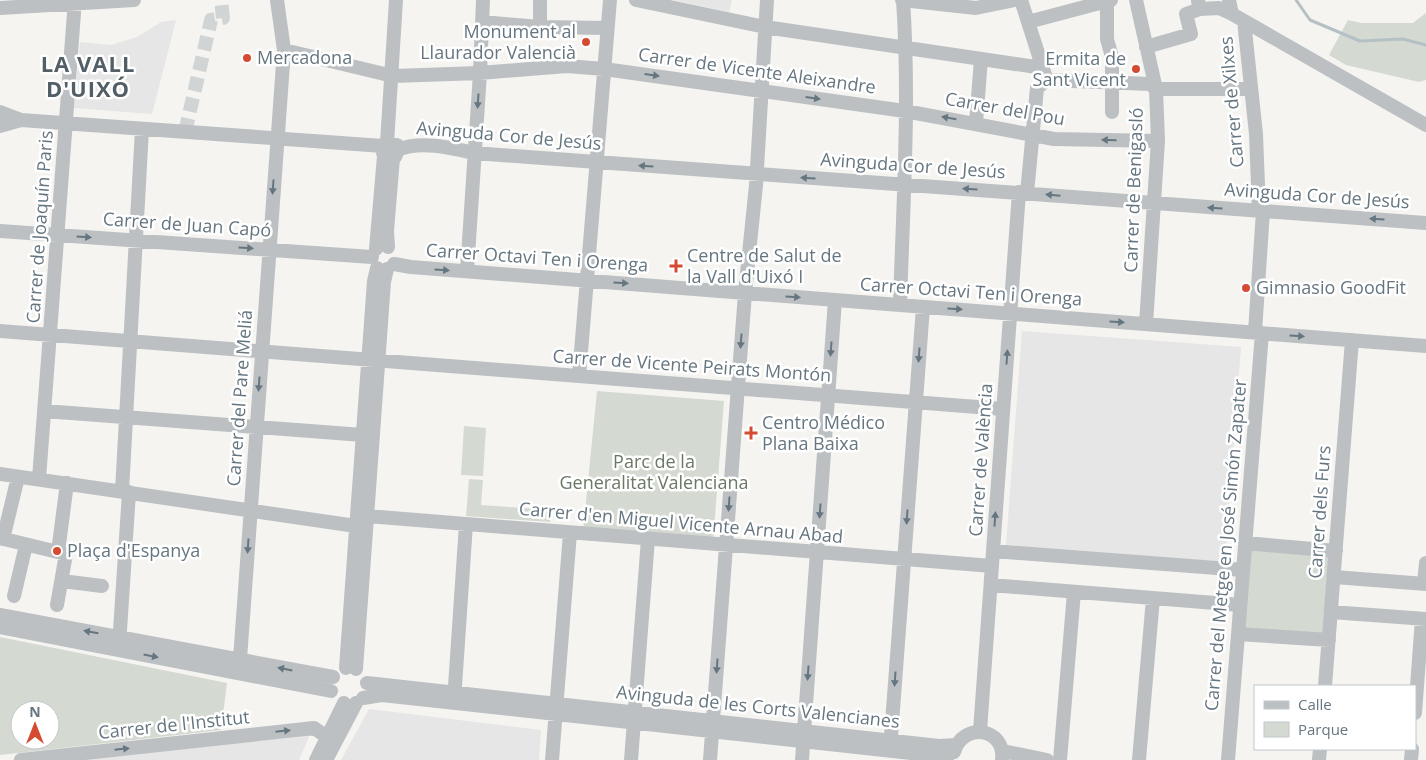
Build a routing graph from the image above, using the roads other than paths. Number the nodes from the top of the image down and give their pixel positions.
1 (134, 0) edge
2 (277, 0) edge
3 (396, 0) edge
4 (482, 0) edge
5 (540, 0) edge
6 (610, 0) edge
7 (636, 0) edge
8 (767, 0) edge
9 (902, 0) edge
10 (1015, 0) edge
11 (1021, 0) edge
12 (1136, 0) edge
13 (1229, 0) edge
14 (1109, 1) edge
15 (75, 2) edge
16 (1196, 7) edge
17 (0, 8) edge
18 (1238, 17) junction
19 (482, 22) junction
20 (1028, 22) junction
21 (540, 27) junction
22 (765, 27) junction
23 (607, 28) junction
24 (1146, 46) junction
25 (906, 47) junction
26 (284, 50) junction
27 (981, 59) junction
28 (604, 69) junction
29 (480, 73) junction
30 (1045, 74) junction
31 (393, 76) junction
32 (1112, 81) junction
33 (1156, 89) junction
34 (1250, 89) junction
35 (760, 90) junction
36 (905, 111) junction
37 (0, 112) edge
38 (1112, 112) dead end
39 (21, 120) junction
40 (66, 123) junction
41 (976, 123) junction
42 (1426, 125) edge
43 (0, 126) edge
44 (142, 129) junction
45 (1032, 133) junction
46 (276, 139) junction
47 (1158, 141) junction
48 (389, 151) junction
49 (474, 153) junction
50 (596, 162) junction
51 (755, 174) junction
52 (903, 184) junction
53 (1023, 192) junction
54 (1154, 203) junction
55 (1261, 211) junction
56 (1426, 223) edge
57 (0, 231) edge
58 (58, 235) junction
59 (136, 241) junction
60 (269, 250) junction
61 (382, 259) junction
62 (467, 272) junction
63 (586, 281) junction
64 (745, 293) junction
65 (835, 300) junction
66 (900, 305) junction
67 (923, 307) junction
68 (1010, 313) junction
69 (1146, 324) junction
70 (0, 331) edge
71 (1258, 333) junction
72 (50, 335) junction
73 (1352, 340) junction
74 (130, 341) junction
75 (1426, 346) edge
76 (262, 351) junction
77 (373, 360) junction
78 (579, 376) junction
79 (737, 388) junction
80 (828, 395) junction
81 (916, 402) junction
82 (1003, 409) junction
83 (44, 412) junction
84 (126, 418) junction
85 (256, 427) junction
86 (363, 435) junction
87 (0, 474) edge
88 (18, 477) junction
89 (39, 480) junction
90 (67, 483) junction
91 (123, 491) junction
92 (251, 510) junction
93 (367, 516) junction
94 (466, 524) junction
95 (356, 526) junction
96 (570, 533) junction
97 (2, 539) edge
98 (648, 539) junction
99 (1245, 543) junction
100 (26, 545) junction
101 (726, 546) junction
102 (993, 551) junction
103 (1336, 551) junction
104 (58, 552) junction
105 (817, 553) junction
106 (904, 560) junction
107 (1426, 563) edge
108 (992, 566) junction
109 (1243, 570) junction
110 (1334, 577) junction
111 (62, 581) junction
112 (1425, 584) edge
113 (991, 585) junction
114 (102, 586) dead end
115 (1074, 592) junction
116 (14, 596) dead end
117 (1152, 598) junction
118 (57, 605) dead end
119 (1240, 605) junction
120 (1331, 612) junction
121 (0, 616) edge
122 (1424, 619) edge
123 (0, 627) edge
124 (1238, 634) junction
125 (1329, 640) junction
126 (114, 643) junction
127 (240, 666) junction
128 (351, 669) junction
129 (367, 683) junction
130 (332, 684) junction
131 (1325, 685) edge
132 (454, 698) junction
133 (354, 701) junction
134 (1416, 703) edge
135 (556, 709) junction
136 (634, 718) junction
137 (712, 726) junction
138 (980, 731) junction
139 (804, 736) junction
140 (327, 737) junction
141 (956, 745) junction
142 (890, 750) edge
143 (1002, 756) edge
144 (21, 760) edge
145 (316, 760) edge
146 (326, 760) edge
147 (552, 760) edge
148 (631, 760) edge
149 (710, 760) edge
150 (802, 760) edge
151 (947, 760) edge
152 (954, 760) edge
153 (1047, 760) edge
154 (1060, 760) edge
155 (1140, 760) edge
156 (1228, 760) edge

1 - 15 street
2 - 26 street, Carrer del Pare Meliá
3 - 31 street
4 - 19 street
5 - 21 street
6 - 23 street
7 - 22 street
8 - 22 street
9 - 10 street
9 - 25 street
11 - 20 street
12 - 24 street, Carrer de Benigasló
13 - 18 street, Carrer de Xilxes
14 - 20 street
14 - 32 street
15 - 17 street
15 - 40 street, Carrer de Joaquín Paris
16 - 18 street
16 - 24 street
18 - 34 street, Carrer de Xilxes
18 - 42 street
19 - 21 street
19 - 29 street
20 - 30 street
21 - 23 street
22 - 25 street
22 - 35 street
23 - 28 street
24 - 33 street, Carrer de Benigasló
25 - 27 street
25 - 36 street
26 - 31 street, Carrer de Vicente Aleixandre
26 - 46 street, Carrer del Pare Meliá
27 - 30 street
27 - 41 street
28 - 29 street, Carrer de Vicente Aleixandre
28 -> 35 street, Carrer de Vicente Aleixandre
28 - 50 street
29 - 31 street, Carrer de Vicente Aleixandre
29 -> 49 street
30 - 32 street
30 - 45 street, Carrer de València
31 - 48 street
32 - 33 street
32 - 38 street
33 - 34 street
33 - 47 street, Carrer de Benigasló
34 - 55 street, Carrer de Xilxes
35 -> 36 street, Carrer de Vicente Aleixandre
35 - 51 street
41 -> 36 street, Carrer del Pou
36 - 52 street
37 - 39 street, Avinguda Cor de Jesús
39 - 40 street, Avinguda Cor de Jesús
39 - 43 street, Avinguda Cor de Jesús
40 - 44 street, Avinguda Cor de Jesús
40 - 58 street, Carrer de Joaquín Paris
41 - 45 street, Carrer del Pou
44 - 46 street, Avinguda Cor de Jesús
44 - 59 street
47 -> 45 street, Carrer del Pou
45 - 53 street, Carrer de València
46 - 48 street, Avinguda Cor de Jesús
46 -> 60 street, Carrer del Pare Meliá
47 - 54 street, Carrer de Benigasló
48 - 49 street, Avinguda Cor de Jesús
48 - 61 street
49 - 50 street, Avinguda Cor de Jesús
49 - 62 street
51 -> 50 street, Avinguda Cor de Jesús
50 - 63 street
52 -> 51 street, Avinguda Cor de Jesús
51 - 64 street
53 -> 52 street, Avinguda Cor de Jesús
52 - 66 street
54 -> 53 street, Avinguda Cor de Jesús
53 - 68 street, Carrer de València
55 -> 54 street, Avinguda Cor de Jesús
54 - 69 street, Carrer de Benigasló
56 -> 55 street, Avinguda Cor de Jesús
55 - 71 street, Carrer de Xilxes
57 - 58 street, Carrer de Juan Capó
58 -> 59 street, Carrer de Juan Capó
58 - 72 street, Carrer de Joaquín Paris
59 -> 60 street, Carrer de Juan Capó
59 - 74 street
60 - 61 street, Carrer de Juan Capó
60 - 76 street, Carrer del Pare Meliá
61 -> 62 street, Carrer Octavi Ten i Orenga
61 - 77 street
62 - 63 street, Carrer Octavi Ten i Orenga
63 -> 64 street, Carrer Octavi Ten i Orenga
63 - 78 street
64 -> 65 street, Carrer Octavi Ten i Orenga
64 -> 79 street
65 - 66 street, Carrer Octavi Ten i Orenga
65 -> 80 street
66 - 67 street, Carrer Octavi Ten i Orenga
67 -> 68 street, Carrer Octavi Ten i Orenga
67 -> 81 street
68 -> 69 street, Carrer Octavi Ten i Orenga
82 -> 68 street, Carrer de València
69 - 71 street, Carrer Octavi Ten i Orenga
70 - 72 street, Carrer de Vicente Peirats Montón
71 -> 73 street, Carrer Octavi Ten i Orenga
71 - 99 street, Carrer del Metge en José Simón Zapater
72 - 74 street, Carrer de Vicente Peirats Montón
72 - 83 street, Carrer de Joaquín Paris
73 - 75 street, Carrer Octavi Ten i Orenga
73 - 103 street, Carrer dels Furs
74 - 76 street, Carrer de Vicente Peirats Montón
74 - 84 street
76 - 77 street, Carrer de Vicente Peirats Montón
76 -> 85 street, Carrer del Pare Meliá
77 - 78 street, Carrer de Vicente Peirats Montón
77 - 86 street
77 - 93 street
78 - 79 street, Carrer de Vicente Peirats Montón
79 - 80 street, Carrer de Vicente Peirats Montón
79 -> 101 street
80 - 81 street, Carrer de Vicente Peirats Montón
80 -> 105 street
81 - 82 street, Carrer de Vicente Peirats Montón
81 -> 106 street
102 -> 82 street, Carrer de València
83 - 84 street
83 - 89 street, Carrer de Joaquín Paris
84 - 85 street
84 - 91 street
85 - 86 street
85 - 92 street, Carrer del Pare Meliá
86 - 95 street
87 - 88 street
88 - 89 street
88 - 97 street
89 - 90 street
90 - 91 street
90 - 104 street
91 - 92 street
91 - 126 street
92 - 95 street
92 -> 127 street, Carrer del Pare Meliá
93 - 94 street, Carrer d'en Miguel Vicente Arnau Abad
93 - 95 street
93 - 128 street
94 - 96 street, Carrer d'en Miguel Vicente Arnau Abad
94 - 132 street
95 - 128 street
96 - 98 street, Carrer d'en Miguel Vicente Arnau Abad
96 - 135 street
97 - 100 street
98 - 101 street, Carrer d'en Miguel Vicente Arnau Abad
98 - 136 street
99 - 103 street
99 - 109 street, Carrer del Metge en José Simón Zapater
100 - 104 street
100 - 116 street
101 - 105 street, Carrer d'en Miguel Vicente Arnau Abad
101 -> 137 street
102 - 108 street, Carrer de València
102 - 109 street
103 - 110 street, Carrer dels Furs
104 - 111 street
105 - 106 street, Carrer d'en Miguel Vicente Arnau Abad
105 -> 139 street
106 - 108 street, Carrer d'en Miguel Vicente Arnau Abad
106 -> 142 street
107 - 112 street
108 - 113 street, Carrer de València
109 - 119 street, Carrer del Metge en José Simón Zapater
110 - 112 street
110 - 120 street, Carrer dels Furs
111 - 114 street
111 - 118 street
113 - 115 street
113 - 138 street, Carrer de València
115 - 117 street
115 - 154 street
117 - 119 street
117 - 155 street
119 - 124 street, Carrer del Metge en José Simón Zapater
120 - 122 street
120 - 125 street, Carrer dels Furs
126 -> 121 street
122 - 134 street
123 - 126 street
124 - 125 street
124 - 156 street, Carrer del Metge en José Simón Zapater
125 - 131 street, Carrer dels Furs
126 - 127 street
127 - 130 street
128 - 129 street
128 - 130 street
129 - 132 street, Avinguda de les Corts Valencianes
129 - 133 street
130 - 133 street
132 - 133 street, Avinguda de les Corts Valencianes
132 - 135 street, Avinguda de les Corts Valencianes
133 - 140 street
133 - 146 street
135 - 136 street, Avinguda de les Corts Valencianes
135 - 147 street
136 - 137 street, Avinguda de les Corts Valencianes
136 - 148 street
137 - 139 street, Avinguda de les Corts Valencianes
137 - 149 street
138 - 141 street
138 - 143 street
139 - 142 street, Avinguda de les Corts Valencianes
139 - 150 street
144 -> 140 street, Carrer de l'Institut
140 - 145 street
141 - 142 street, Avinguda de les Corts Valencianes
141 - 152 street
142 - 151 street, Avinguda de les Corts Valencianes
143 - 153 street

